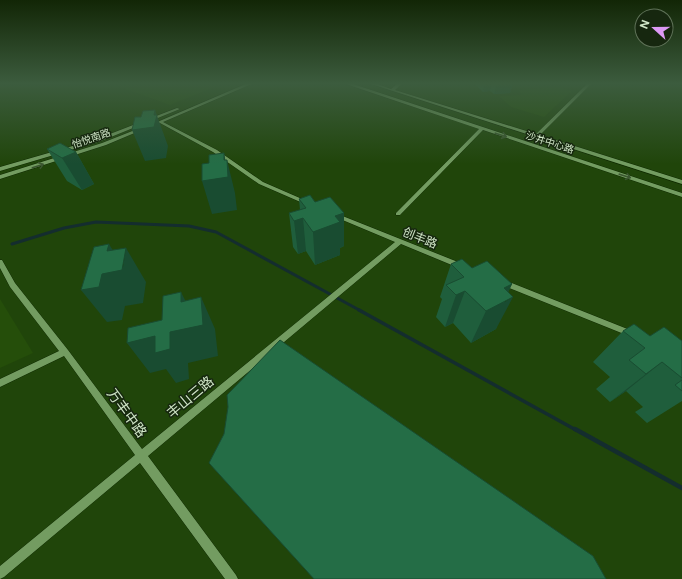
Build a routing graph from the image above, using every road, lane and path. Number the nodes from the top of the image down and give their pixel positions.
1 (175, 110) edge
2 (188, 110) edge
3 (425, 110) edge
4 (455, 110) edge
5 (563, 110) edge
6 (160, 122) junction
7 (482, 129) junction
8 (537, 136) junction
9 (0, 169) edge
10 (0, 177) edge
11 (682, 182) edge
12 (682, 195) edge
13 (312, 205) edge
14 (326, 211) edge
15 (398, 214) dead end
16 (399, 242) junction
17 (0, 262) edge
18 (464, 268) edge
19 (500, 282) edge
20 (638, 337) edge
21 (65, 352) junction
22 (0, 383) edge
23 (141, 456) junction
24 (0, 573) edge
25 (232, 579) edge

1 - 9 street, 怡悦南路
2 - 6 street, 怡悦南路
3 - 7 street, 沙井中心路
4 - 8 street, 沙井中心路
5 - 8 street
10 -> 6 street, 怡悦南路
6 - 13 street
7 -> 12 street, 沙井中心路
7 - 15 street
8 - 11 street, 沙井中心路
14 - 16 street, 创丰路
16 - 18 street, 创丰路
16 - 23 street, 丰山三路
17 - 21 street, 万丰中路
19 - 20 street
21 - 22 street
21 - 23 street, 万丰中路
23 - 24 street, 丰山三路
23 - 25 street, 万丰中路

